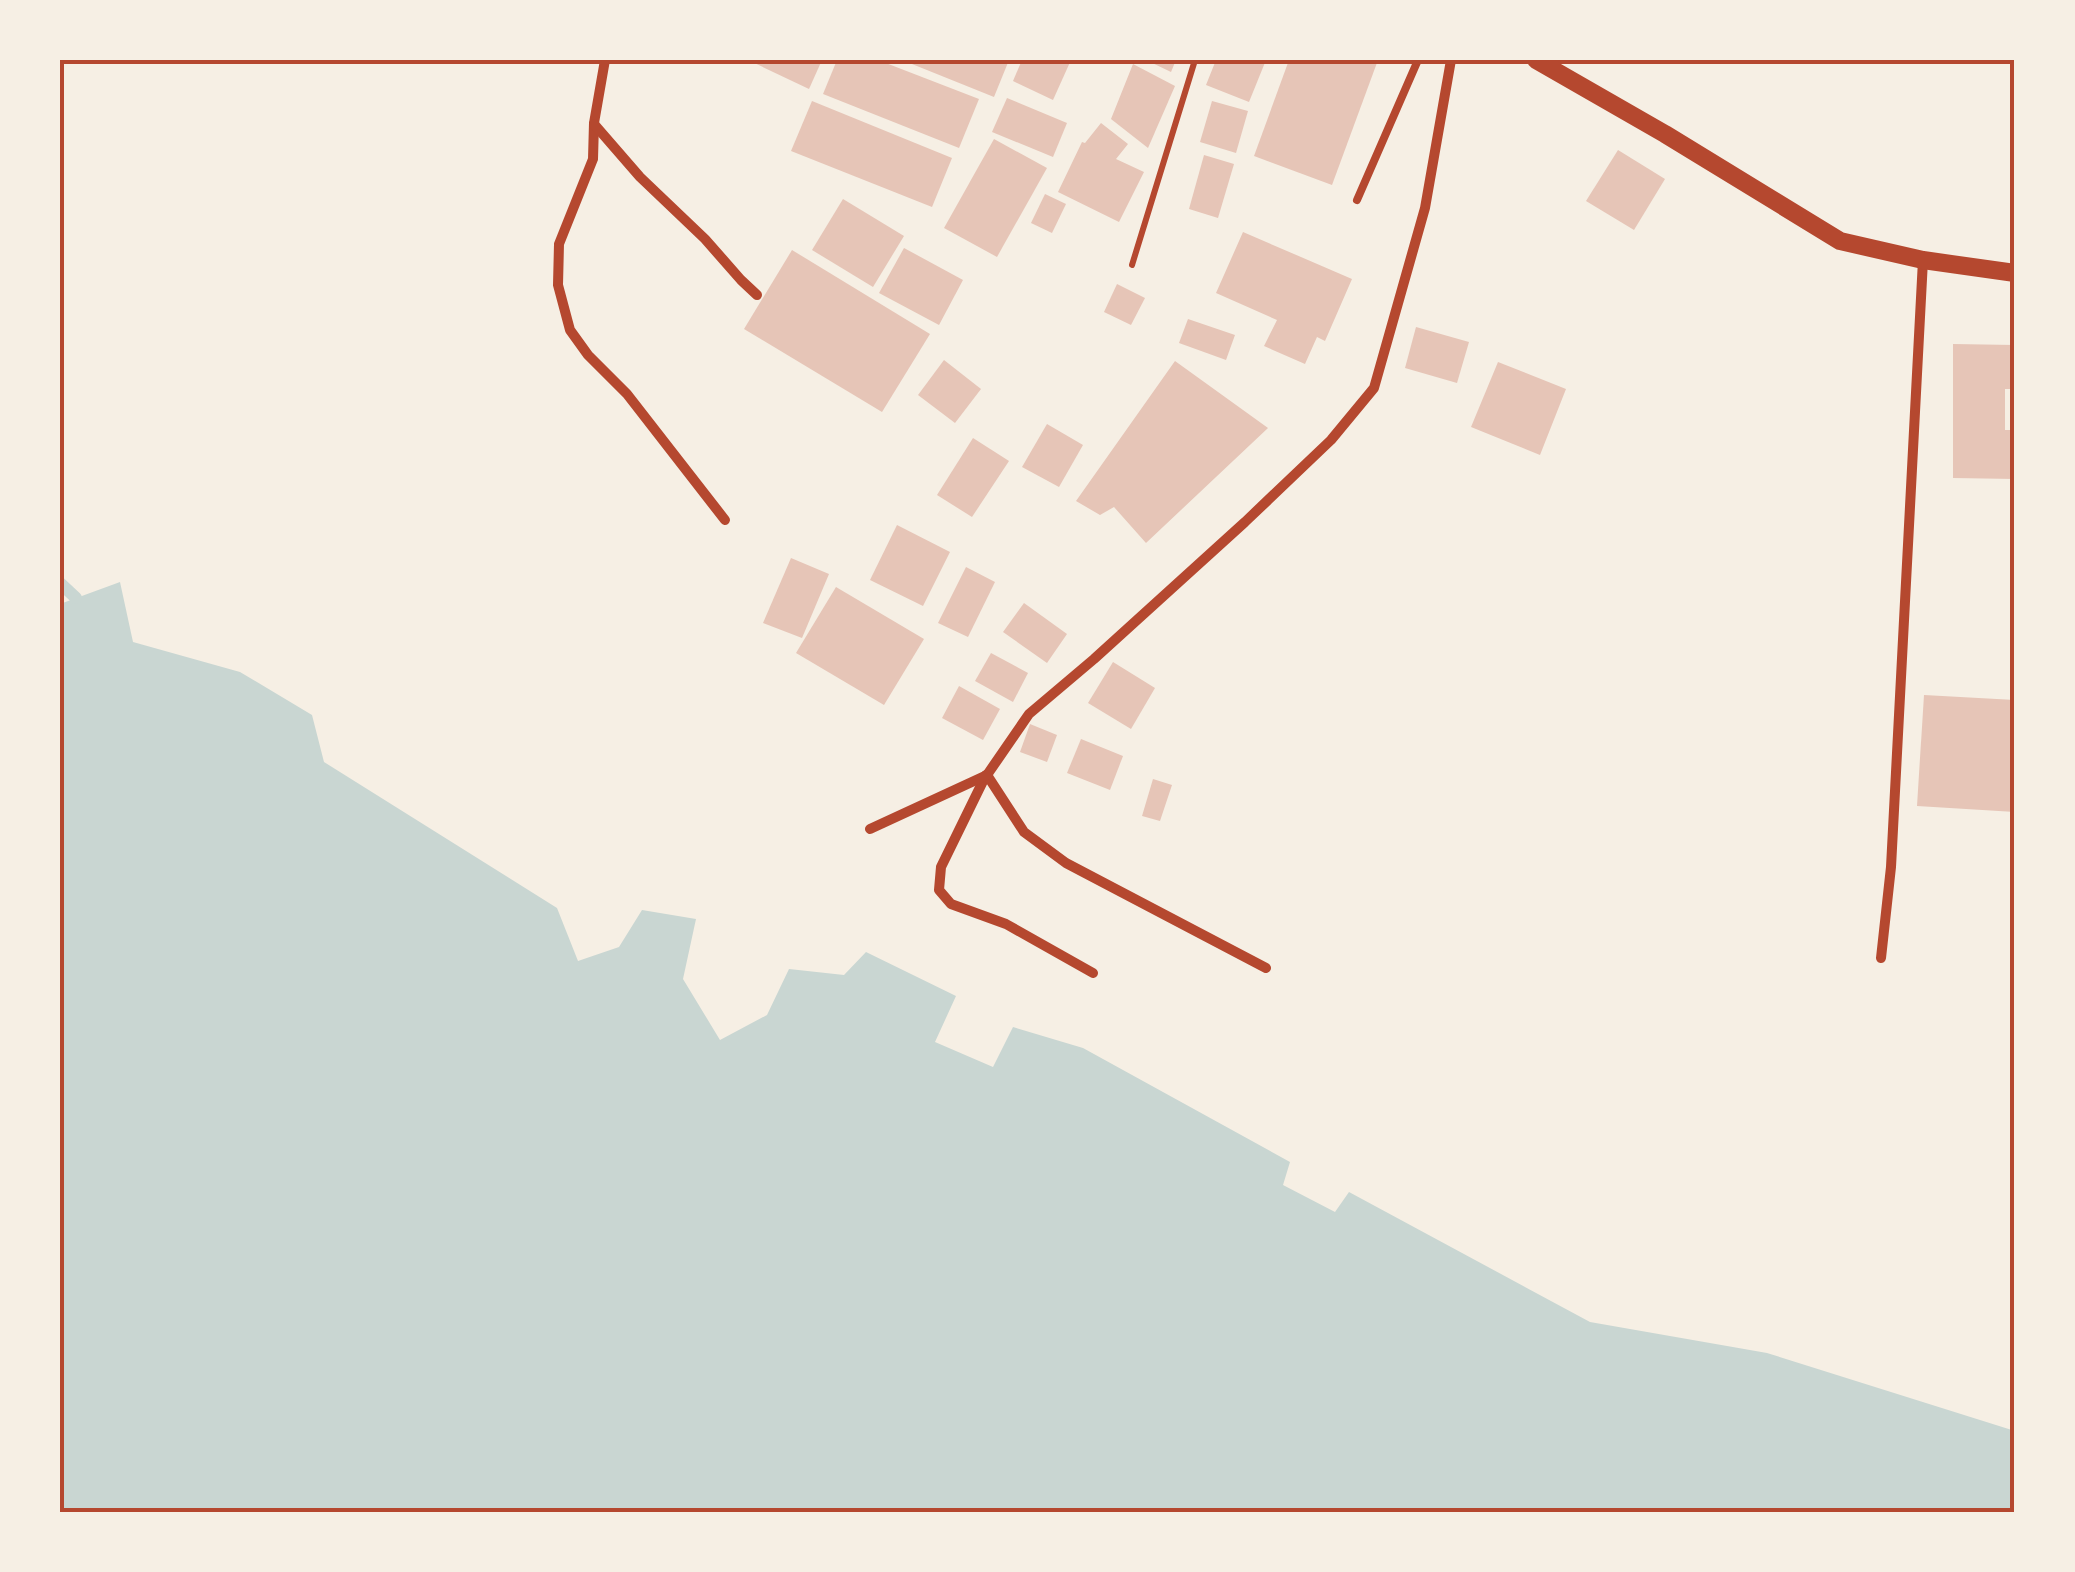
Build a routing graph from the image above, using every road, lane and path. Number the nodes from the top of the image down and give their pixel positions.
1 (606, 60) edge
2 (1195, 60) edge
3 (1418, 60) edge
4 (1450, 60) edge
5 (1536, 60) edge
6 (594, 123) junction
7 (1357, 200) dead end
8 (1924, 260) junction
9 (1132, 265) dead end
10 (2015, 273) edge
11 (757, 295) dead end
12 (725, 520) dead end
13 (986, 774) junction
14 (870, 829) dead end
15 (1881, 958) dead end
16 (1266, 968) dead end
17 (1093, 973) dead end

1 - 6 street
2 - 9 path
3 - 7 lane
4 - 13 street
5 - 8 street
6 - 11 street
6 - 12 street
8 - 10 street
8 - 15 street
13 - 14 street
13 - 16 street
13 - 17 street

